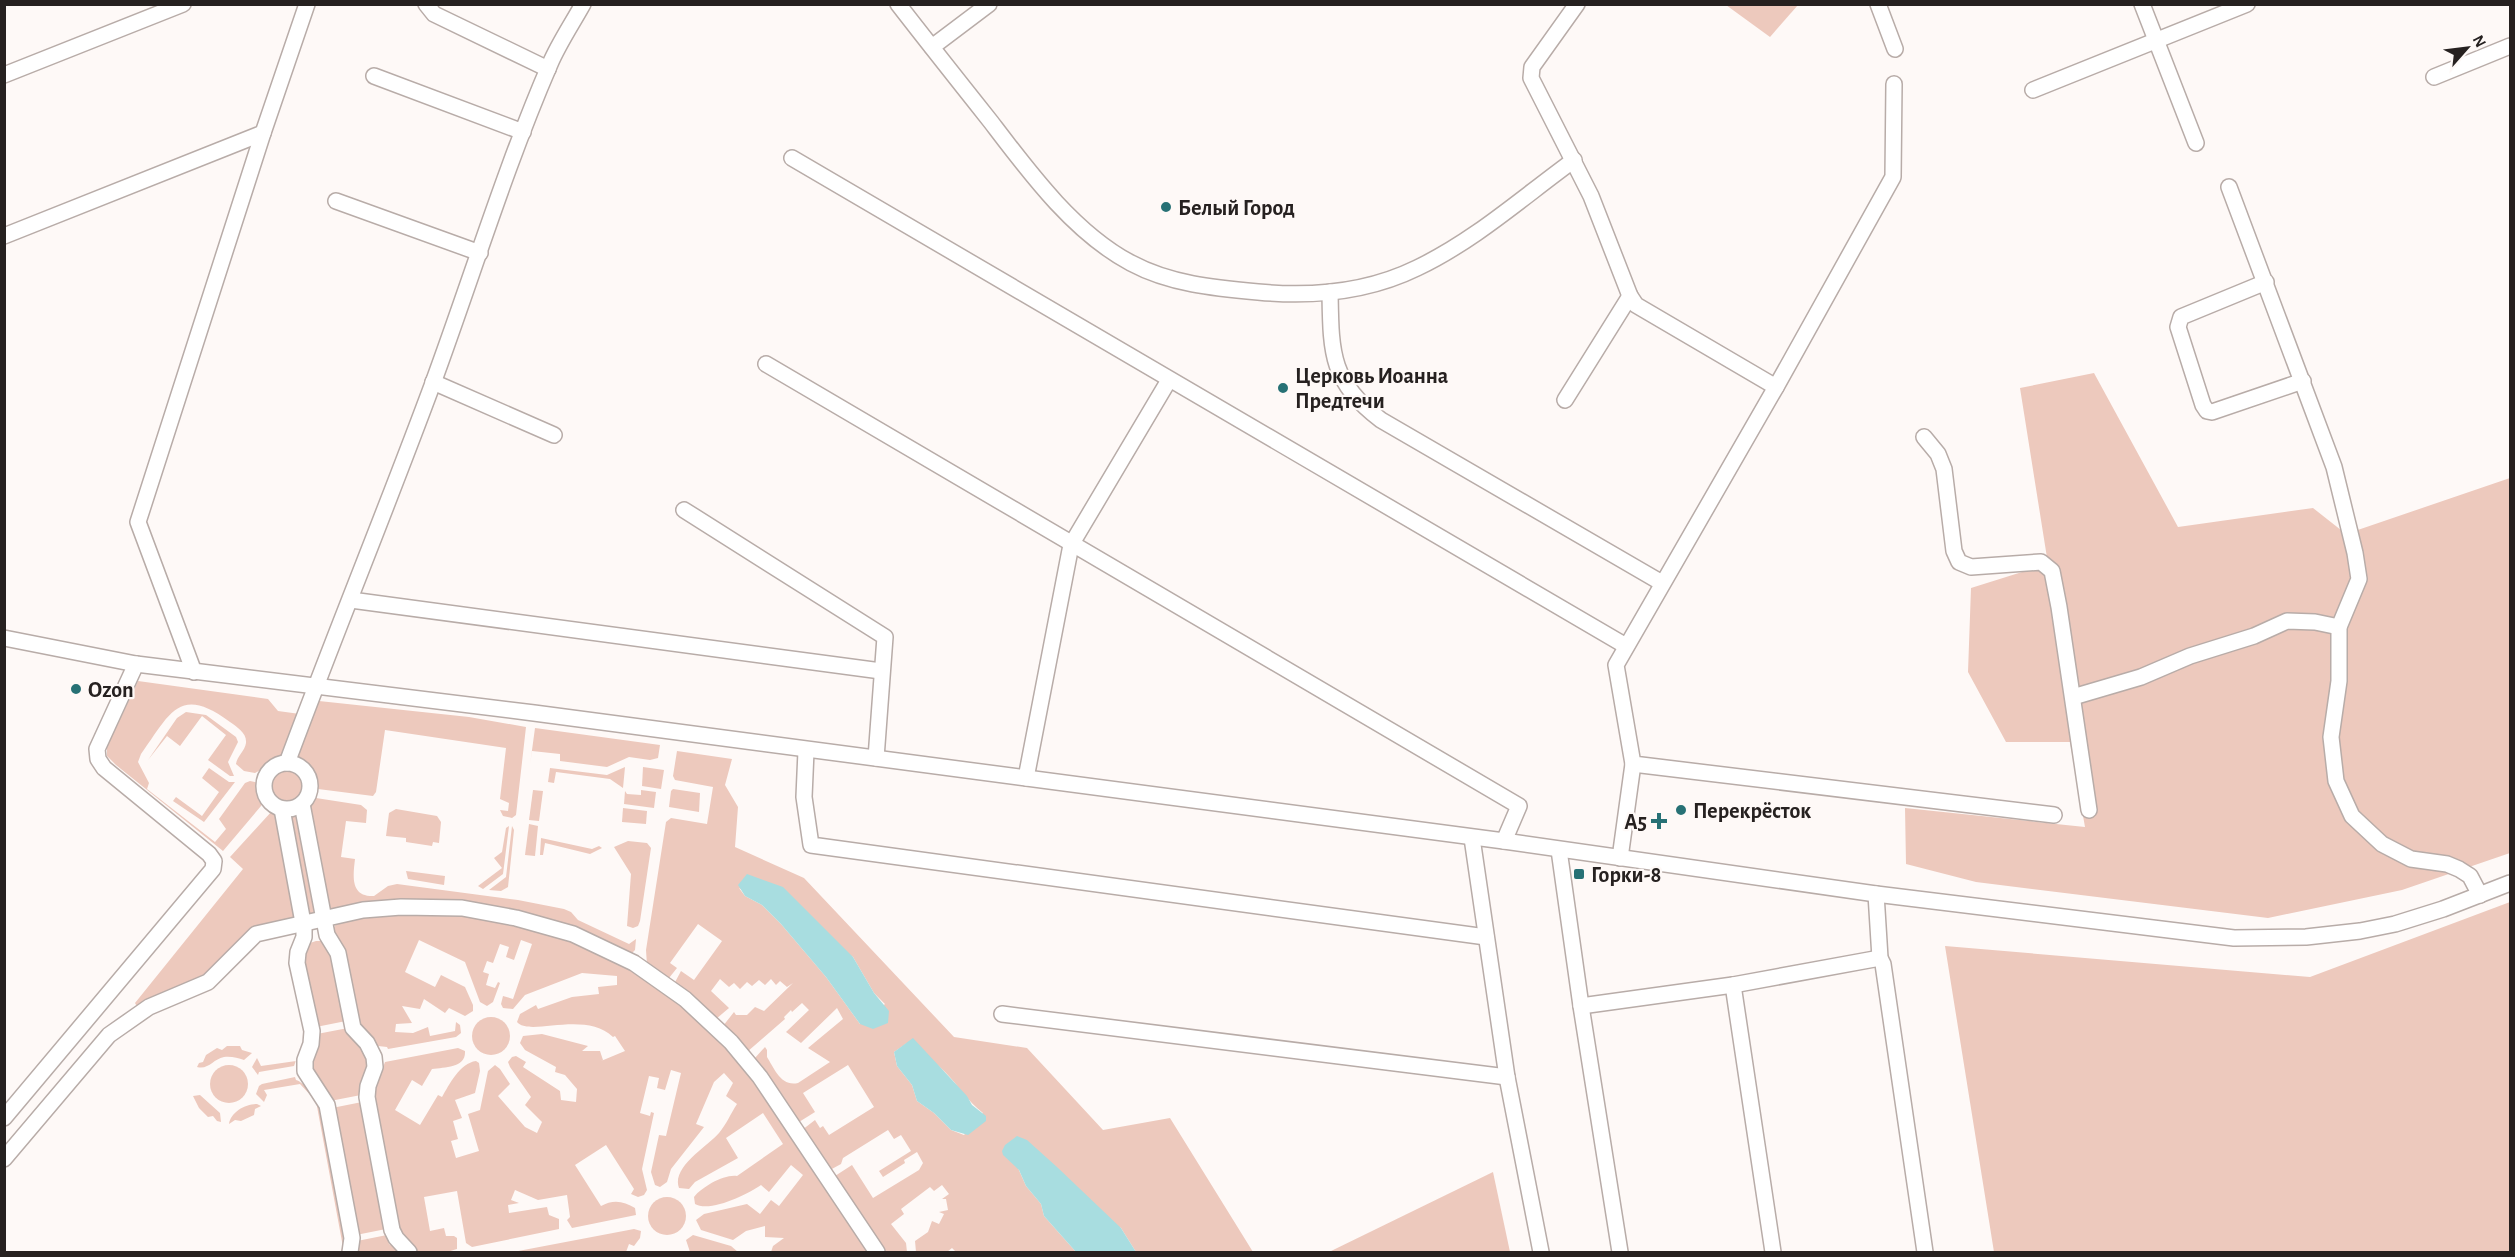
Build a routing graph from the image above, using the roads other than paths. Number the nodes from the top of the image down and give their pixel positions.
1 (183, 4) edge
2 (307, 4) edge
3 (426, 4) edge
4 (583, 4) edge
5 (898, 4) edge
6 (988, 4) edge
7 (1577, 4) edge
8 (1878, 4) edge
9 (2142, 4) edge
10 (2247, 4) edge
11 (2156, 40) junction
12 (2511, 46) edge
13 (932, 47) junction
14 (1895, 49) dead end
15 (548, 69) junction
16 (4, 75) edge
17 (374, 76) dead end
18 (2433, 77) dead end
19 (1894, 84) dead end
20 (2033, 90) dead end
21 (523, 132) junction
22 (263, 133) junction
23 (2196, 143) dead end
24 (792, 158) dead end
25 (1574, 160) junction
26 (2229, 187) dead end
27 (336, 201) dead end
28 (4, 236) edge
29 (480, 253) junction
30 (2266, 282) junction
31 (1330, 292) junction
32 (1630, 296) junction
33 (766, 364) dead end
34 (1169, 380) junction
35 (2303, 381) junction
36 (434, 382) junction
37 (1776, 387) junction
38 (1565, 400) dead end
39 (554, 435) dead end
40 (1924, 437) dead end
41 (684, 510) dead end
42 (1071, 545) junction
43 (1662, 584) junction
44 (351, 600) junction
45 (2339, 627) junction
46 (4, 638) edge
47 (1626, 646) junction
48 (136, 664) junction
49 (881, 671) junction
50 (194, 672) junction
51 (315, 686) junction
52 (2073, 697) junction
53 (806, 751) junction
54 (876, 758) junction
55 (287, 763) junction
56 (1633, 764) junction
57 (1026, 778) junction
58 (302, 804) junction
59 (282, 809) junction
60 (2089, 810) dead end
61 (2054, 814) dead end
62 (1472, 838) junction
63 (1504, 841) junction
64 (1559, 850) junction
65 (1620, 858) junction
66 (2511, 884) edge
67 (1876, 894) junction
68 (2480, 895) junction
69 (324, 918) junction
70 (303, 923) junction
71 (1486, 937) junction
72 (1880, 958) junction
73 (1732, 985) junction
74 (1581, 1005) junction
75 (1002, 1014) dead end
76 (1507, 1077) junction
77 (4, 1118) edge
78 (4, 1159) edge
79 (350, 1252) edge
80 (409, 1252) edge
81 (877, 1252) edge
82 (1541, 1252) edge
83 (1620, 1252) edge
84 (1773, 1252) edge
85 (1925, 1252) edge

1 - 16 street
2 - 22 street
3 - 15 street
4 - 15 street
5 - 13 street
6 - 13 street
7 - 25 street
8 - 14 street
9 - 11 street
10 - 11 street
11 - 20 street
11 - 23 street
12 - 18 street
13 - 31 street
15 - 21 street
17 - 21 street
19 - 37 street
21 - 29 street
22 - 28 street
22 - 50 street
24 - 34 street
25 - 31 street
25 - 32 street
26 - 30 street
27 - 29 street
29 - 36 street
30 - 35 street
30 - 35 street
31 - 43 street
32 - 37 street
32 - 38 street
33 - 42 street
34 - 42 street
34 - 47 street
35 - 45 street
36 - 39 street
36 - 44 street
37 - 43 street
40 - 52 street
41 - 49 street
42 - 57 street
42 - 63 street
43 - 47 street
44 - 49 street
44 - 51 street
45 - 52 street
45 - 68 street
46 - 48 street
47 - 56 street
48 - 50 street
48 - 77 street
49 - 54 street
50 - 51 street
51 - 53 street
51 - 55 street
52 - 60 street
53 - 54 street
53 - 71 street
54 - 57 street
55 - 58 street
55 - 59 street
56 - 61 street
56 - 65 street
57 - 62 street
58 - 59 street
58 - 69 street
59 - 70 street
62 - 63 street
62 - 71 street
63 - 64 street
64 - 65 street
64 - 74 street
65 - 67 street
66 - 68 street
67 - 68 street
67 - 72 street
69 - 70 street
69 - 80 street
69 - 81 street
70 - 78 street
70 - 79 street
71 - 76 street
72 - 73 street
72 - 85 street
73 - 74 street
73 - 84 street
74 - 83 street
75 - 76 street
76 - 82 street

